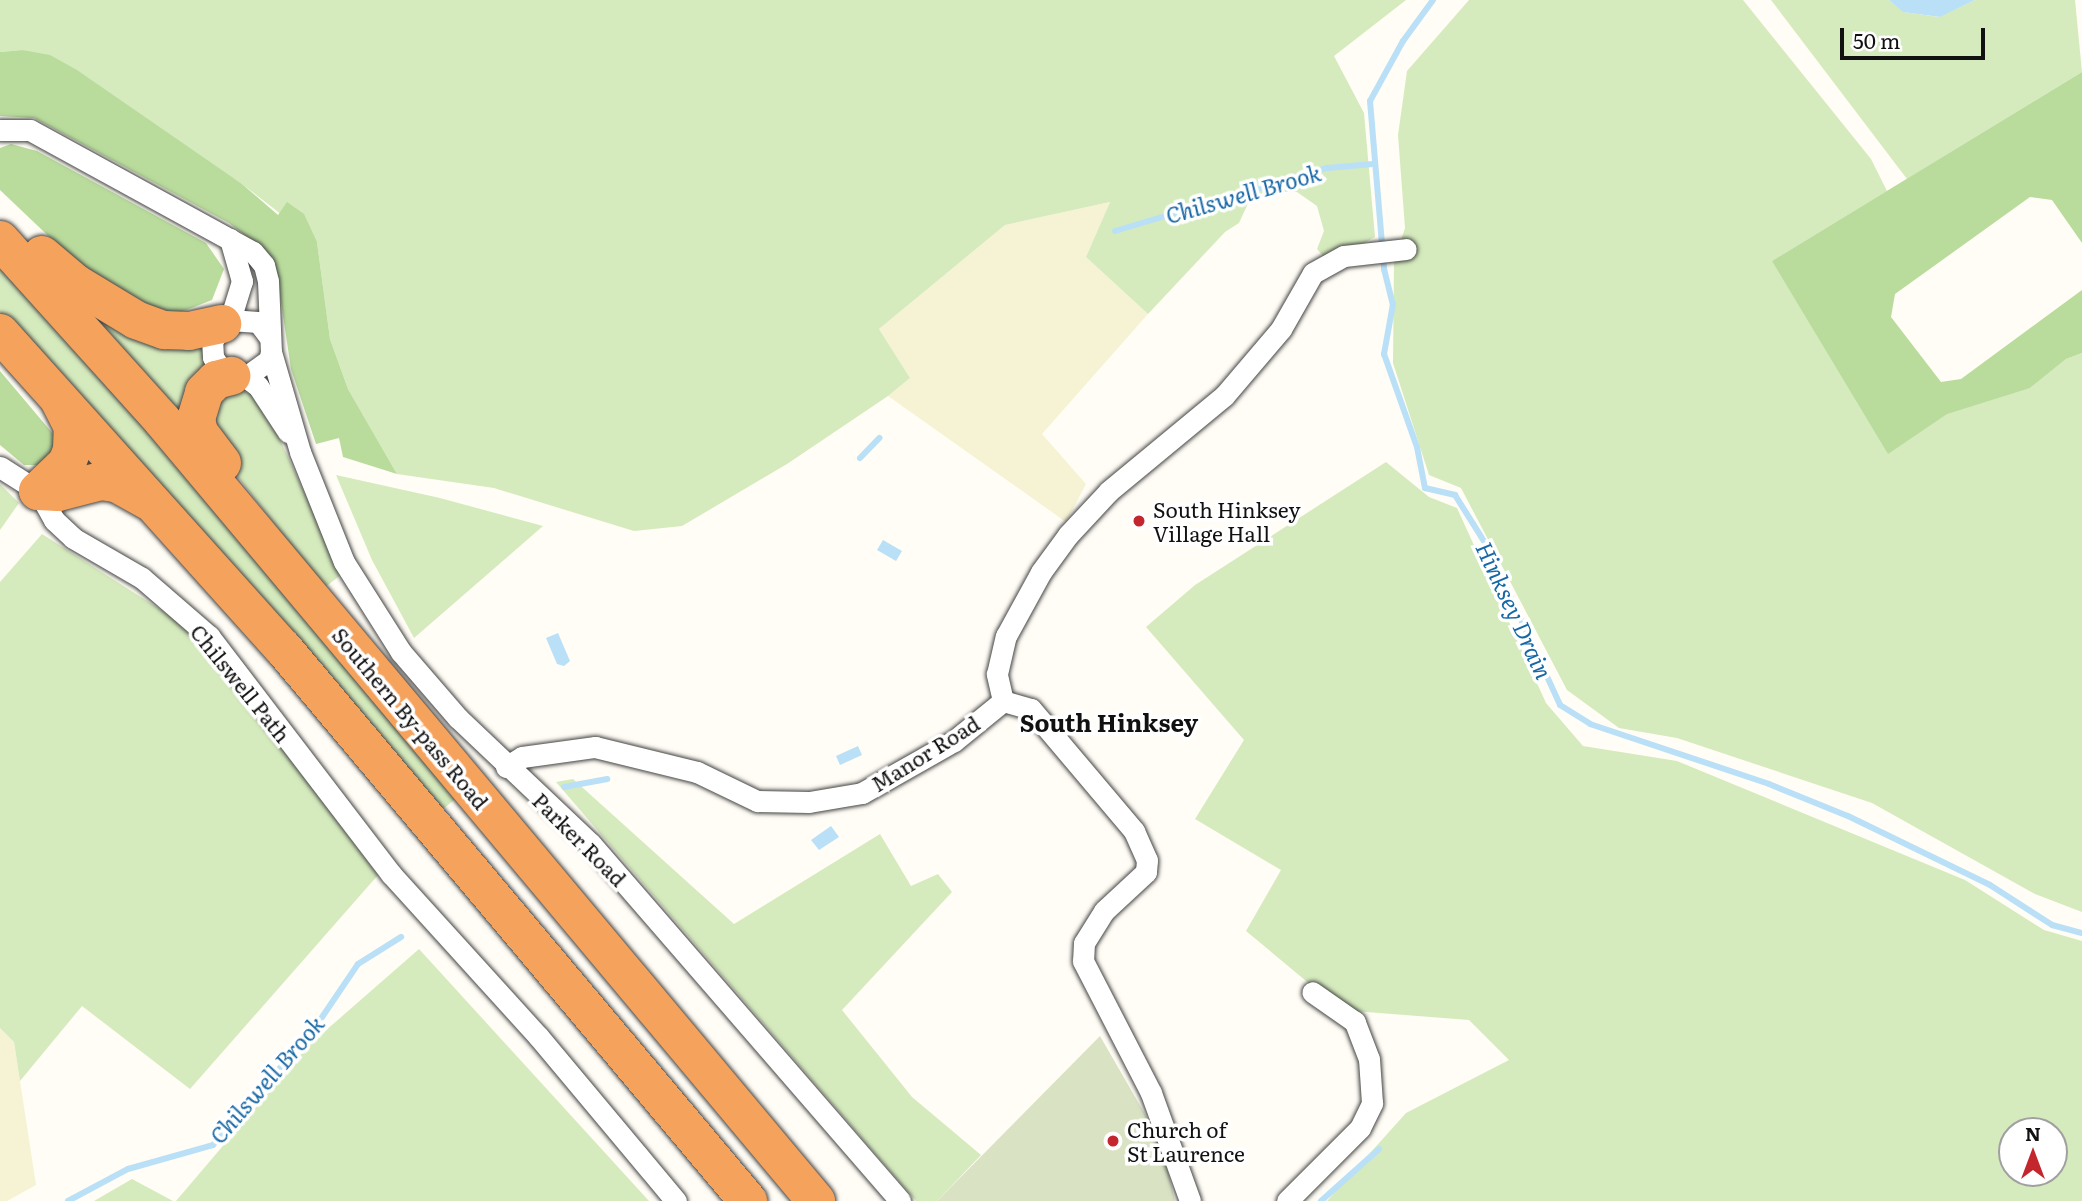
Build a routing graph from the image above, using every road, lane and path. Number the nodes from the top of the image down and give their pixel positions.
1 (0, 130) edge
2 (0, 220) edge
3 (230, 239) junction
4 (0, 240) edge
5 (1390, 250) dead end
6 (226, 322) junction
7 (0, 333) edge
8 (271, 345) junction
9 (239, 377) junction
10 (57, 394) junction
11 (300, 452) junction
12 (0, 467) edge
13 (38, 491) junction
14 (170, 517) junction
15 (285, 567) junction
16 (1003, 701) junction
17 (506, 767) junction
18 (1312, 992) dead end
19 (676, 1201) edge
20 (748, 1201) edge
21 (816, 1201) edge
22 (900, 1201) edge
23 (1190, 1201) edge
24 (1287, 1201) edge

1 - 3 street, Parker Road
2 - 6 highway
3 - 6 street
3 - 8 street, Parker Road
4 - 15 highway, Southern By-pass Road
5 - 16 street
6 - 8 street
6 - 9 street
7 - 10 highway
8 - 9 street
8 - 11 street, Parker Road
9 - 11 street, Parker Road
9 - 15 highway
10 - 13 highway
10 - 14 highway
11 - 17 street, Parker Road
12 - 13 street
13 - 14 highway
13 - 19 street, Chilswell Path
14 - 20 highway
15 - 21 highway, Southern By-pass Road
16 - 17 street, Manor Road
16 - 23 street
17 - 22 street, Parker Road
18 - 24 street

